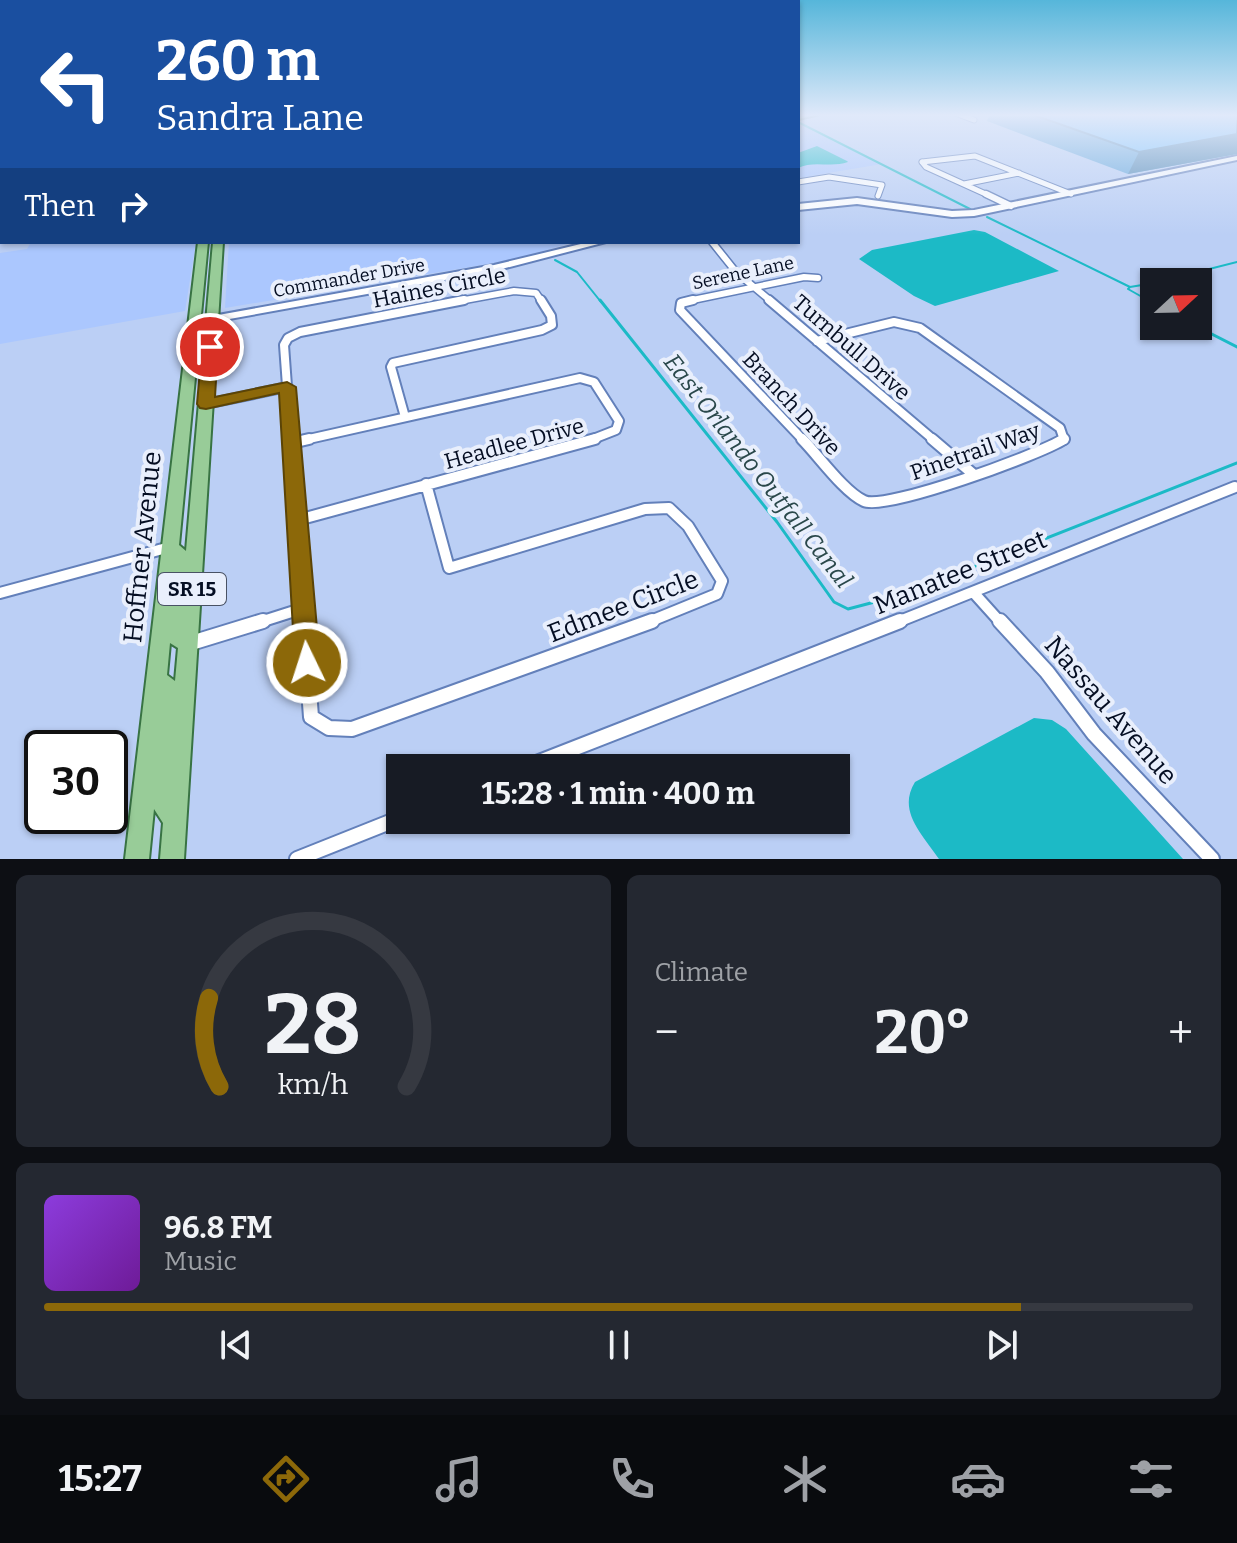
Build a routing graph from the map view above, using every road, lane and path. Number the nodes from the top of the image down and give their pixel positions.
1 (1237, 158) edge
2 (1020, 173) junction
3 (800, 182) edge
4 (964, 184) junction
5 (1071, 194) junction
6 (878, 196) dead end
7 (800, 205) edge
8 (1011, 206) junction
9 (203, 244) edge
10 (218, 244) edge
11 (593, 244) edge
12 (714, 244) edge
13 (818, 278) dead end
14 (754, 286) junction
15 (680, 310) joint
16 (204, 320) junction
17 (817, 341) junction
18 (287, 387) junction
19 (206, 404) junction
20 (405, 417) junction
21 (292, 443) junction
22 (973, 474) junction
23 (426, 484) junction
24 (1235, 487) dead end
25 (886, 502) joint
26 (298, 520) junction
27 (170, 547) junction
28 (0, 593) edge
29 (974, 593) junction
30 (304, 608) junction
31 (188, 644) junction
32 (156, 679) junction
33 (559, 754) edge
34 (175, 819) junction
35 (386, 824) edge
36 (137, 859) edge
37 (172, 859) edge
38 (297, 859) edge
39 (1212, 859) edge

1 - 5 street
2 - 4 street
2 - 4 street
2 - 5 street
3 - 6 street
4 - 8 street
5 - 8 street
7 - 8 street
9 - 16 main road, Hoffner Avenue / SR 15
10 - 16 main road, Hoffner Avenue / SR 15
11 - 16 street, Commander Drive
12 - 14 street, Turnbull Drive
13 - 14 street, Serene Lane
14 - 15 street, Serene Lane
14 - 17 street, Turnbull Drive
15 - 25 street, Branch Drive
16 - 19 main road, Hoffner Avenue / SR 15
16 - 27 main road, Hoffner Avenue / SR 15
17 - 22 street, Turnbull Drive
17 - 22 street, Pinetrail Way
18 - 19 street
18 - 20 street, Haines Circle
18 - 21 street
19 - 31 main road, Hoffner Avenue / SR 15
20 - 21 street, Headlee Drive
20 - 23 street, Headlee Drive
21 - 26 street
22 - 25 street, Pinetrail Way
23 - 26 street, Headlee Drive
23 - 30 street, Edmee Circle
24 - 29 street, Manatee Street
26 - 30 street
27 - 28 street
27 - 31 main road
27 - 32 main road, Hoffner Avenue / SR 15
29 - 33 street, Manatee Street
29 - 39 street, Nassau Avenue
30 - 31 street
31 - 34 main road, Hoffner Avenue / SR 15
32 - 34 main road
32 - 36 main road, Hoffner Avenue / SR 15
34 - 37 main road, Hoffner Avenue / SR 15
35 - 38 street

